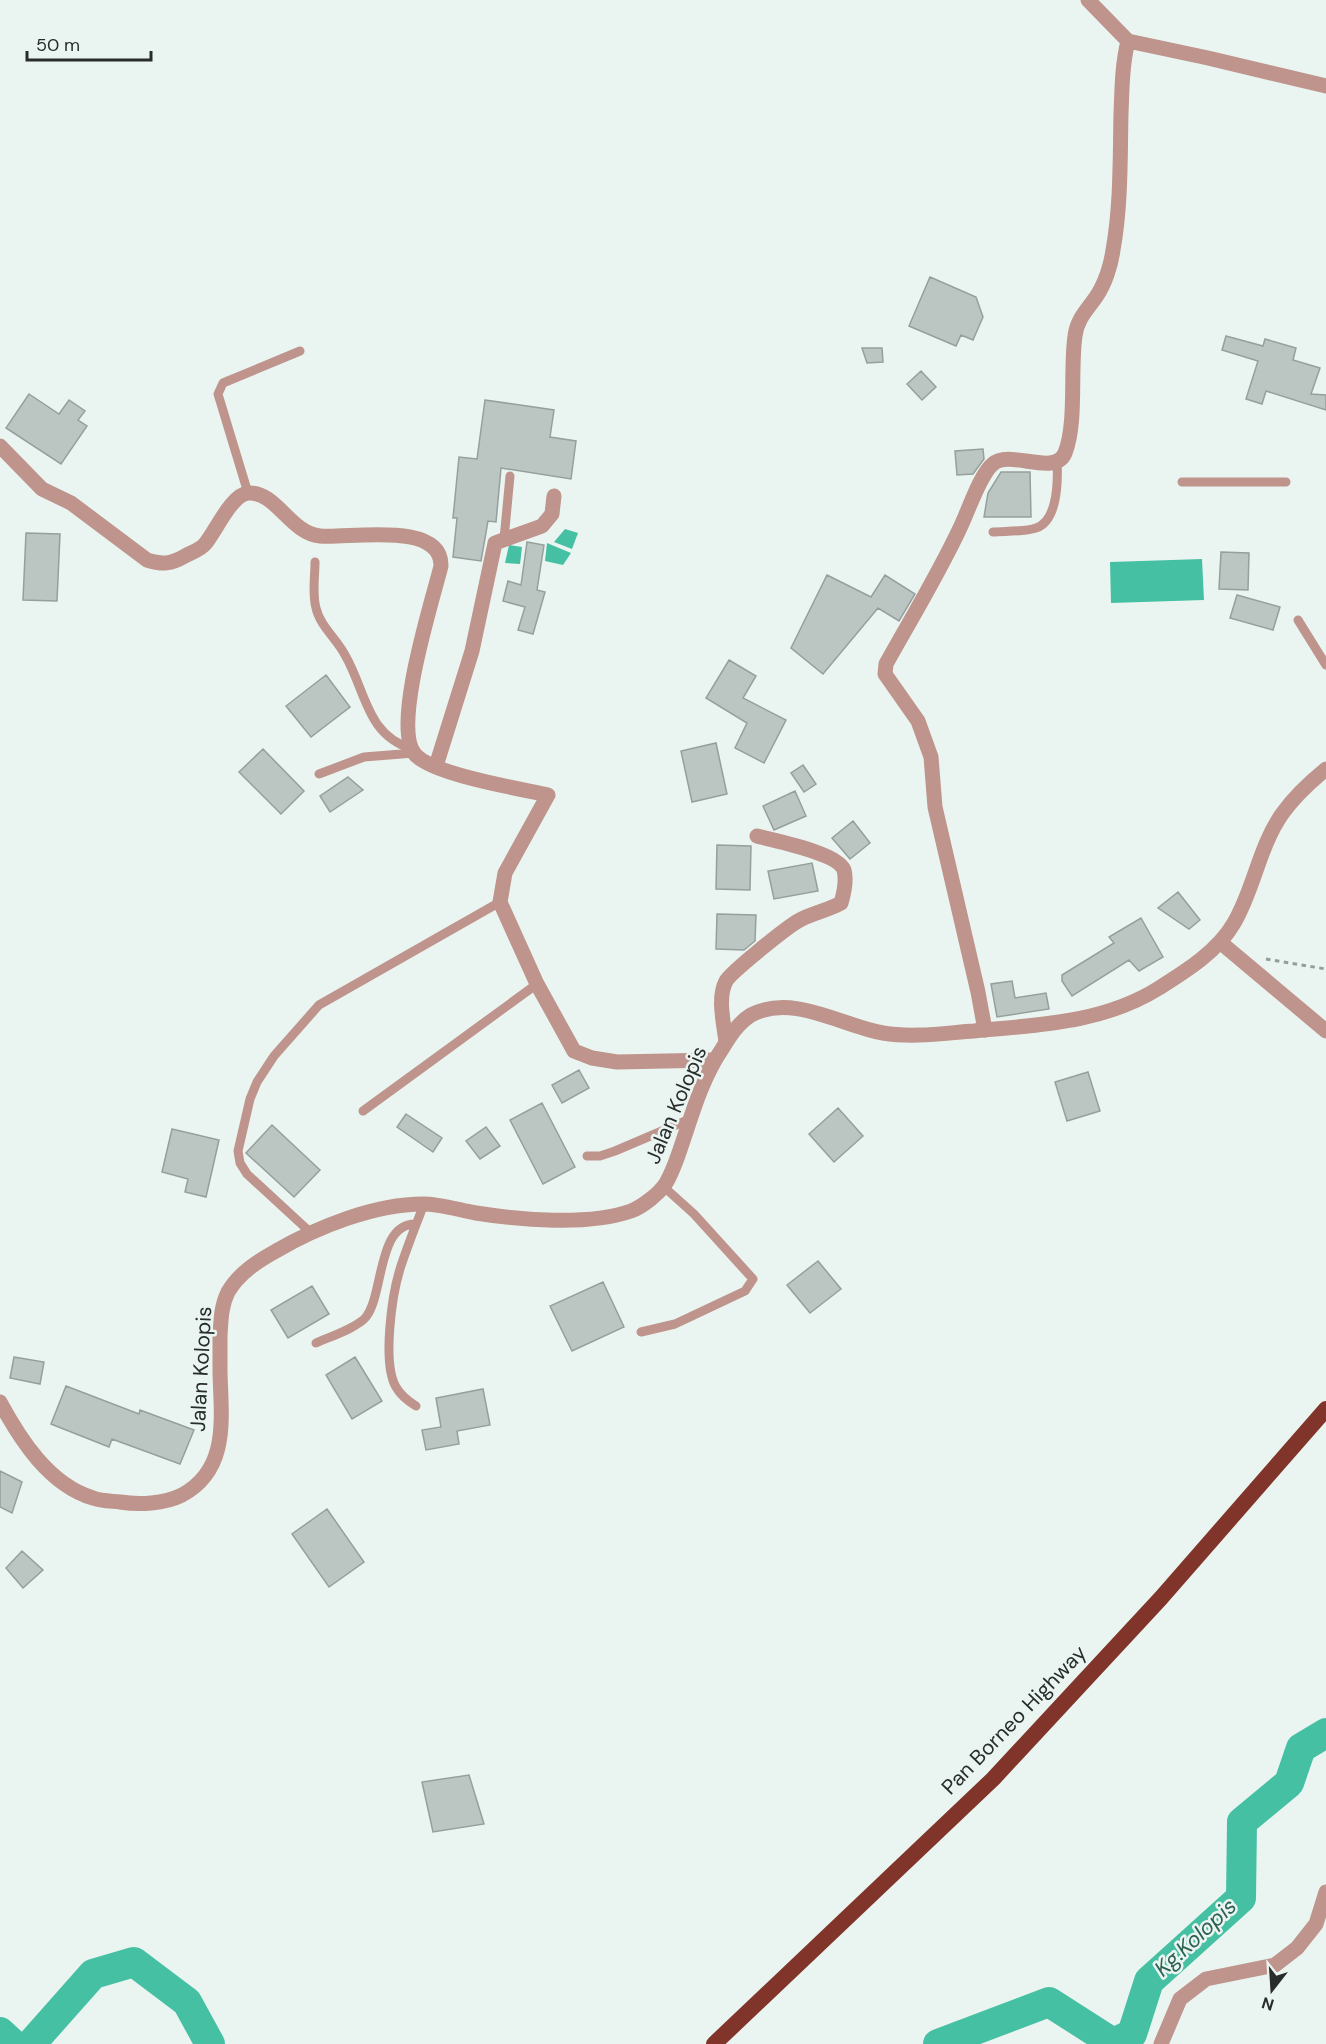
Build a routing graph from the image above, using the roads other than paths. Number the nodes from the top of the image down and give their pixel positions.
1 (1088, 0) edge
2 (1128, 41) junction
3 (1326, 86) edge
4 (300, 351) dead end
5 (0, 446) edge
6 (1057, 462) junction
7 (510, 476) dead end
8 (1182, 482) dead end
9 (1286, 482) dead end
10 (248, 493) junction
11 (554, 496) dead end
12 (993, 532) dead end
13 (504, 539) junction
14 (315, 562) dead end
15 (1298, 620) dead end
16 (1326, 665) edge
17 (413, 751) junction
18 (436, 766) junction
19 (1326, 769) edge
20 (319, 774) dead end
21 (757, 836) dead end
22 (500, 902) junction
23 (1220, 942) junction
24 (537, 984) junction
25 (984, 1030) junction
26 (1326, 1031) edge
27 (726, 1042) junction
28 (714, 1060) junction
29 (363, 1111) dead end
30 (690, 1119) junction
31 (587, 1156) dead end
32 (664, 1187) junction
33 (424, 1204) junction
34 (416, 1224) junction
35 (310, 1232) junction
36 (641, 1332) dead end
37 (316, 1343) dead end
38 (0, 1402) edge
39 (416, 1406) dead end
40 (1326, 1408) edge
41 (1326, 1893) edge
42 (714, 2044) edge
43 (1161, 2044) edge

1 - 2 street
2 - 3 street
2 - 6 street
4 - 10 lane
5 - 10 street
6 - 12 lane
6 - 25 street
7 - 13 lane
8 - 9 lane
10 - 17 street
11 - 13 street
13 - 18 street
14 - 17 lane
15 - 16 lane
17 - 18 street
17 - 20 lane
18 - 22 street
19 - 23 street, Jalan Kolopis
21 - 27 street
22 - 24 street
22 - 35 lane
23 - 25 street, Jalan Kolopis
23 - 26 street
24 - 28 street
24 - 29 lane
25 - 27 street, Jalan Kolopis
27 - 28 street, Jalan Kolopis
28 - 30 street, Jalan Kolopis
30 - 31 lane
30 - 32 street, Jalan Kolopis
32 - 33 street, Jalan Kolopis
32 - 36 lane
33 - 34 lane
33 - 35 street, Jalan Kolopis
34 - 37 lane
34 - 39 lane
35 - 38 street, Jalan Kolopis
40 - 42 highway, Pan Borneo Highway
41 - 43 street

